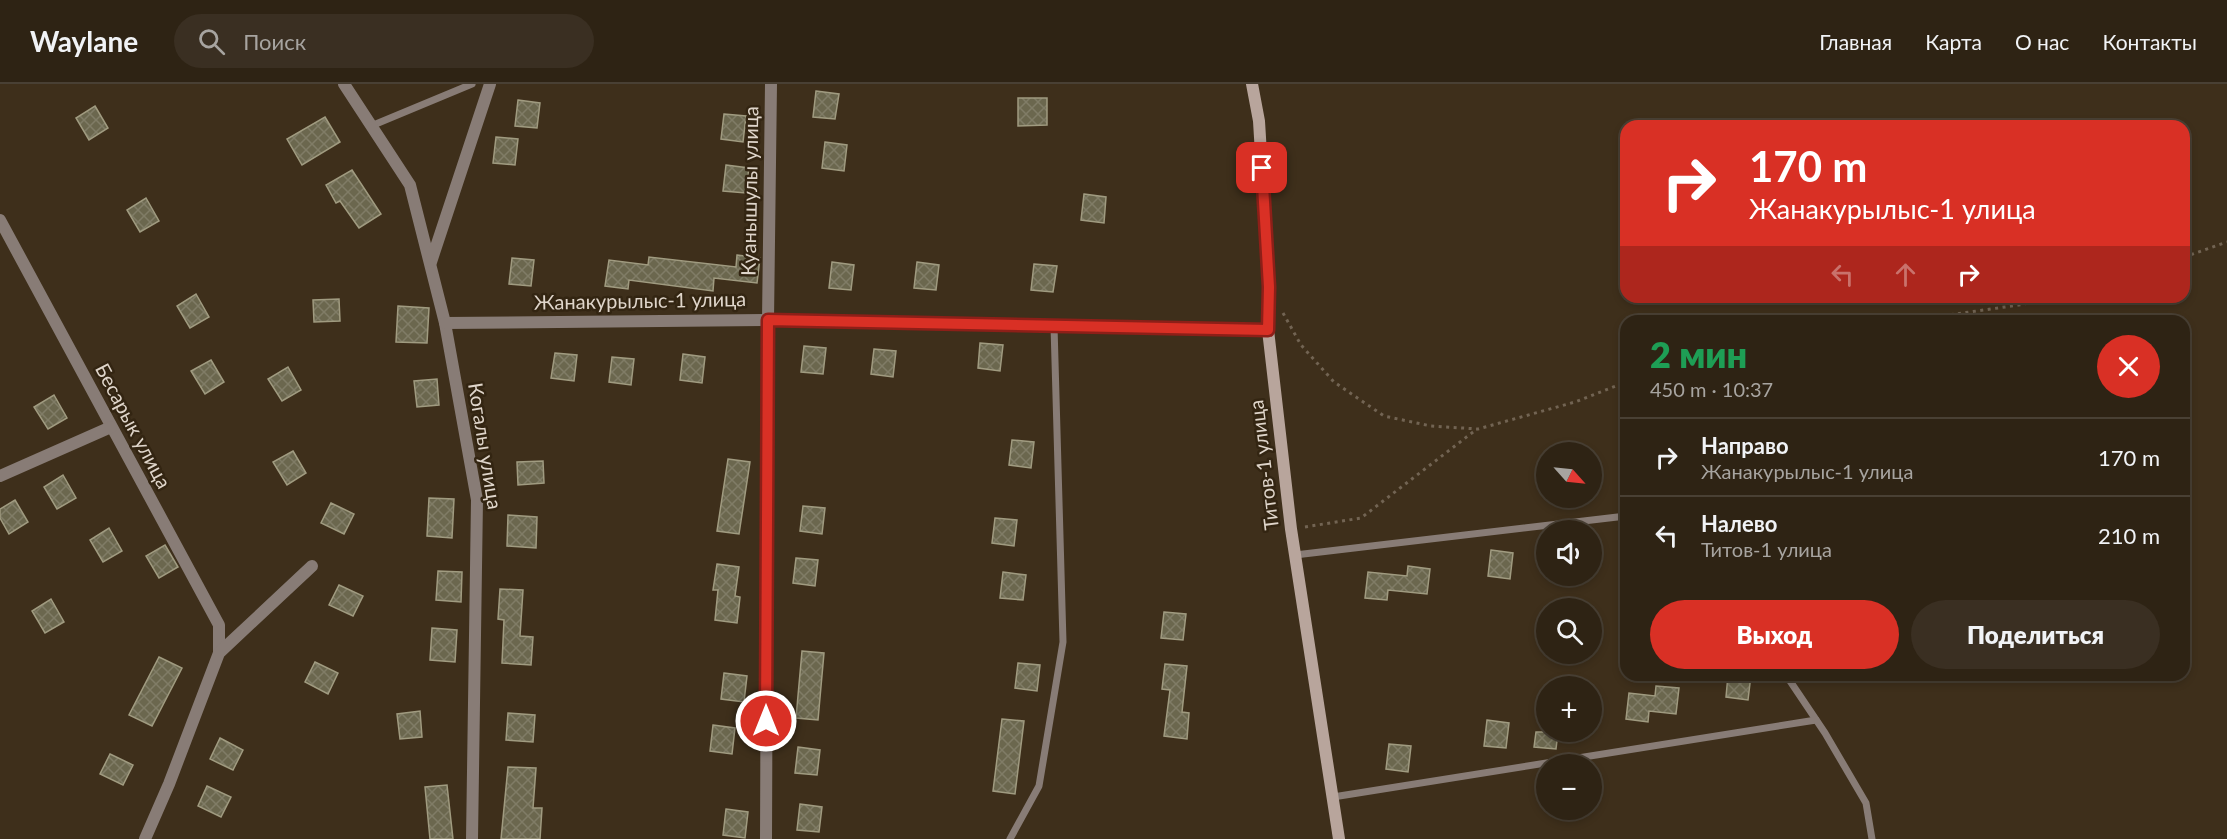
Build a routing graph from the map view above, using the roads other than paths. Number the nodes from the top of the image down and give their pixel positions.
1 (344, 84) edge
2 (472, 84) edge
3 (490, 84) edge
4 (771, 84) edge
5 (1252, 84) edge
6 (371, 126) junction
7 (0, 220) edge
8 (431, 262) junction
9 (768, 320) junction
10 (445, 323) junction
11 (1054, 326) junction
12 (1268, 330) junction
13 (111, 426) junction
14 (0, 476) edge
15 (1620, 517) edge
16 (1295, 555) junction
17 (312, 566) dead end
18 (219, 653) junction
19 (1789, 681) edge
20 (1816, 720) junction
21 (1333, 797) junction
22 (145, 839) edge
23 (472, 839) edge
24 (766, 839) edge
25 (1010, 839) edge
26 (1339, 839) edge
27 (1872, 839) edge

1 - 6 street, Когалы улица
2 - 6 lane
3 - 8 street
4 - 9 street, Куанышулы улица
5 - 12 street, Титов-1 улица
6 - 8 street, Когалы улица
7 - 13 street, Бесарык улица
8 - 10 street, Когалы улица
9 - 10 street, Жанакурылыс-1 улица
9 - 11 street, Жанакурылыс-1 улица
9 - 24 street, Куанышулы улица
10 - 23 street, Когалы улица
11 - 12 street, Жанакурылыс-1 улица
11 - 25 lane
12 - 16 street, Титов-1 улица
13 - 14 street
13 - 18 street, Бесарык улица
15 - 16 lane
16 - 21 street, Титов-1 улица
17 - 18 street
18 - 22 street
19 - 20 lane
20 - 21 lane
20 - 27 lane
21 - 26 street, Титов-1 улица

